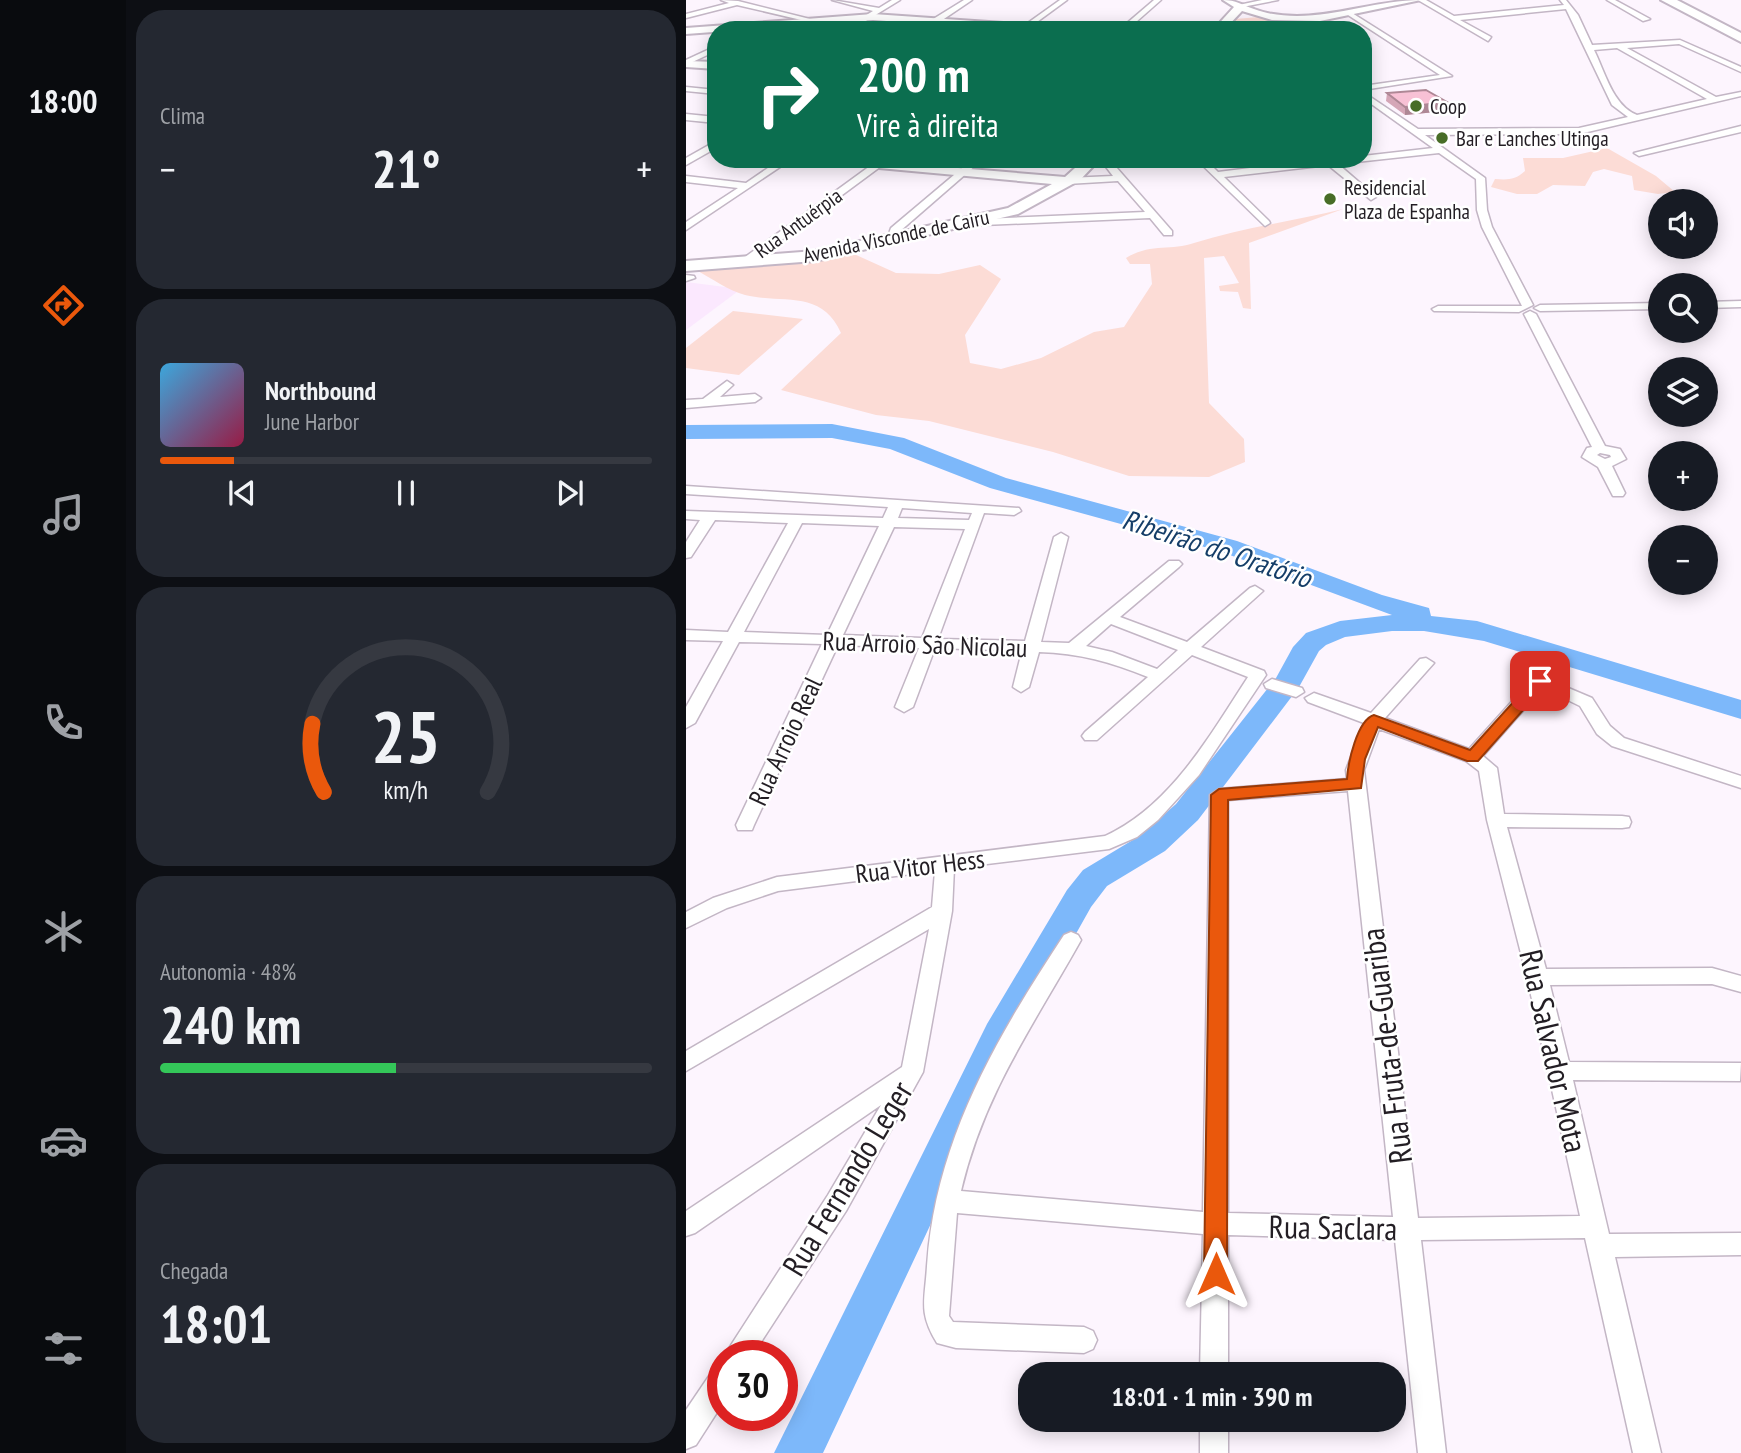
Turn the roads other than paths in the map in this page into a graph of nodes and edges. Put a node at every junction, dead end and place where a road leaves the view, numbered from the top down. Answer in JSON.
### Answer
{"nodes":[{"id":1,"x":724,"y":0,"type":"edge"},
{"id":2,"x":752,"y":0,"type":"edge"},
{"id":3,"x":835,"y":0,"type":"edge"},
{"id":4,"x":897,"y":0,"type":"edge"},
{"id":5,"x":969,"y":0,"type":"edge"},
{"id":6,"x":1064,"y":0,"type":"edge"},
{"id":7,"x":1158,"y":0,"type":"edge"},
{"id":8,"x":1275,"y":0,"type":"edge"},
{"id":9,"x":1423,"y":0,"type":"edge"},
{"id":10,"x":1610,"y":0,"type":"edge"},
{"id":11,"x":1667,"y":0,"type":"edge"},
{"id":12,"x":1566,"y":3,"type":"edge"},
{"id":13,"x":737,"y":4,"type":"junction"},
{"id":14,"x":1235,"y":5,"type":"edge"},
{"id":15,"x":879,"y":10,"type":"junction"},
{"id":16,"x":1350,"y":14,"type":"junction"},
{"id":17,"x":686,"y":16,"type":"edge"},
{"id":18,"x":1260,"y":16,"type":"junction"},
{"id":19,"x":1230,"y":18,"type":"junction"},
{"id":20,"x":1454,"y":18,"type":"junction"},
{"id":21,"x":1646,"y":19,"type":"dead end"},
{"id":22,"x":844,"y":20,"type":"joint"},
{"id":23,"x":861,"y":20,"type":"junction"},
{"id":24,"x":814,"y":21,"type":"joint"},
{"id":25,"x":877,"y":21,"type":"edge"},
{"id":26,"x":945,"y":21,"type":"edge"},
{"id":27,"x":1034,"y":21,"type":"edge"},
{"id":28,"x":1133,"y":21,"type":"edge"},
{"id":29,"x":1227,"y":21,"type":"edge"},
{"id":30,"x":1298,"y":21,"type":"junction"},
{"id":31,"x":1361,"y":21,"type":"edge"},
{"id":32,"x":1372,"y":28,"type":"edge"},
{"id":33,"x":707,"y":30,"type":"edge"},
{"id":34,"x":686,"y":31,"type":"edge"},
{"id":35,"x":1741,"y":38,"type":"edge"},
{"id":36,"x":1488,"y":39,"type":"dead end"},
{"id":37,"x":1618,"y":46,"type":"junction"},
{"id":38,"x":1588,"y":48,"type":"junction"},
{"id":39,"x":707,"y":53,"type":"edge"},
{"id":40,"x":686,"y":64,"type":"edge"},
{"id":41,"x":707,"y":65,"type":"edge"},
{"id":42,"x":1741,"y":70,"type":"edge"},
{"id":43,"x":1372,"y":87,"type":"edge"},
{"id":44,"x":686,"y":89,"type":"edge"},
{"id":45,"x":707,"y":91,"type":"edge"},
{"id":46,"x":1741,"y":94,"type":"edge"},
{"id":47,"x":1372,"y":100,"type":"edge"},
{"id":48,"x":1715,"y":100,"type":"junction"},
{"id":49,"x":686,"y":117,"type":"edge"},
{"id":50,"x":1637,"y":118,"type":"junction"},
{"id":51,"x":707,"y":119,"type":"edge"},
{"id":52,"x":1741,"y":129,"type":"edge"},
{"id":53,"x":1416,"y":132,"type":"junction"},
{"id":54,"x":686,"y":146,"type":"edge"},
{"id":55,"x":707,"y":147,"type":"edge"},
{"id":56,"x":707,"y":150,"type":"edge"},
{"id":57,"x":1443,"y":150,"type":"junction"},
{"id":58,"x":1639,"y":153,"type":"dead end"},
{"id":59,"x":1372,"y":158,"type":"edge"},
{"id":60,"x":686,"y":162,"type":"edge"},
{"id":61,"x":775,"y":168,"type":"edge"},
{"id":62,"x":874,"y":168,"type":"edge"},
{"id":63,"x":931,"y":168,"type":"edge"},
{"id":64,"x":969,"y":168,"type":"edge"},
{"id":65,"x":1082,"y":168,"type":"edge"},
{"id":66,"x":1112,"y":168,"type":"edge"},
{"id":67,"x":1209,"y":168,"type":"edge"},
{"id":68,"x":1272,"y":168,"type":"edge"},
{"id":69,"x":1336,"y":168,"type":"edge"},
{"id":70,"x":964,"y":172,"type":"junction"},
{"id":71,"x":1216,"y":175,"type":"junction"},
{"id":72,"x":1120,"y":178,"type":"junction"},
{"id":73,"x":686,"y":179,"type":"edge"},
{"id":74,"x":1067,"y":181,"type":"junction"},
{"id":75,"x":748,"y":186,"type":"junction"},
{"id":76,"x":1371,"y":197,"type":"dead end"},
{"id":77,"x":1152,"y":215,"type":"junction"},
{"id":78,"x":1265,"y":223,"type":"dead end"},
{"id":79,"x":951,"y":224,"type":"junction"},
{"id":80,"x":686,"y":227,"type":"edge"},
{"id":81,"x":1168,"y":233,"type":"dead end"},
{"id":82,"x":891,"y":237,"type":"junction"},
{"id":83,"x":745,"y":262,"type":"junction"},
{"id":84,"x":687,"y":274,"type":"edge"},
{"id":85,"x":1741,"y":304,"type":"edge"},
{"id":86,"x":1718,"y":305,"type":"edge"},
{"id":87,"x":1648,"y":306,"type":"edge"},
{"id":88,"x":1438,"y":309,"type":"dead end"},
{"id":89,"x":1529,"y":309,"type":"junction"},
{"id":90,"x":727,"y":385,"type":"dead end"},
{"id":91,"x":755,"y":398,"type":"dead end"},
{"id":92,"x":706,"y":403,"type":"junction"},
{"id":93,"x":686,"y":404,"type":"edge"},
{"id":94,"x":686,"y":490,"type":"edge"},
{"id":95,"x":1618,"y":493,"type":"dead end"},
{"id":96,"x":897,"y":504,"type":"junction"},
{"id":97,"x":980,"y":509,"type":"junction"},
{"id":98,"x":1014,"y":511,"type":"dead end"},
{"id":99,"x":686,"y":515,"type":"edge"},
{"id":100,"x":710,"y":516,"type":"junction"},
{"id":101,"x":797,"y":520,"type":"junction"},
{"id":102,"x":887,"y":524,"type":"junction"},
{"id":103,"x":973,"y":528,"type":"junction"},
{"id":104,"x":1061,"y":537,"type":"dead end"},
{"id":105,"x":686,"y":554,"type":"edge"},
{"id":106,"x":1174,"y":564,"type":"dead end"},
{"id":107,"x":1255,"y":591,"type":"dead end"},
{"id":108,"x":1109,"y":618,"type":"junction"},
{"id":109,"x":686,"y":635,"type":"edge"},
{"id":110,"x":733,"y":637,"type":"junction"},
{"id":111,"x":832,"y":642,"type":"junction"},
{"id":112,"x":930,"y":645,"type":"junction"},
{"id":113,"x":1029,"y":648,"type":"junction"},
{"id":114,"x":1073,"y":648,"type":"junction"},
{"id":115,"x":1189,"y":649,"type":"junction"},
{"id":116,"x":1426,"y":663,"type":"dead end"},
{"id":117,"x":1159,"y":675,"type":"junction"},
{"id":118,"x":1265,"y":680,"type":"junction"},
{"id":119,"x":1021,"y":687,"type":"dead end"},
{"id":120,"x":1296,"y":692,"type":"dead end"},
{"id":121,"x":1314,"y":698,"type":"dead end"},
{"id":122,"x":904,"y":708,"type":"dead end"},
{"id":123,"x":1374,"y":720,"type":"junction"},
{"id":124,"x":686,"y":723,"type":"edge"},
{"id":125,"x":1091,"y":736,"type":"dead end"},
{"id":126,"x":1472,"y":757,"type":"junction"},
{"id":127,"x":1741,"y":782,"type":"edge"},
{"id":128,"x":1356,"y":784,"type":"junction"},
{"id":129,"x":1496,"y":820,"type":"junction"},
{"id":130,"x":1622,"y":822,"type":"dead end"},
{"id":131,"x":745,"y":825,"type":"dead end"},
{"id":132,"x":945,"y":863,"type":"junction"},
{"id":133,"x":942,"y":911,"type":"junction"},
{"id":134,"x":686,"y":921,"type":"edge"},
{"id":135,"x":1071,"y":940,"type":"dead end"},
{"id":136,"x":1538,"y":977,"type":"junction"},
{"id":137,"x":1741,"y":984,"type":"edge"},
{"id":138,"x":686,"y":1062,"type":"edge"},
{"id":139,"x":1559,"y":1071,"type":"junction"},
{"id":140,"x":912,"y":1072,"type":"junction"},
{"id":141,"x":1740,"y":1072,"type":"edge"},
{"id":142,"x":947,"y":1201,"type":"junction"},
{"id":143,"x":1216,"y":1224,"type":"junction"},
{"id":144,"x":686,"y":1225,"type":"edge"},
{"id":145,"x":1407,"y":1229,"type":"junction"},
{"id":146,"x":1597,"y":1236,"type":"junction"},
{"id":147,"x":1741,"y":1244,"type":"edge"},
{"id":148,"x":747,"y":1340,"type":"edge"},
{"id":149,"x":1084,"y":1340,"type":"dead end"},
{"id":150,"x":1214,"y":1362,"type":"edge"},
{"id":151,"x":707,"y":1403,"type":"edge"},
{"id":152,"x":1214,"y":1432,"type":"edge"},
{"id":153,"x":686,"y":1435,"type":"edge"},
{"id":154,"x":1214,"y":1453,"type":"edge"},
{"id":155,"x":1432,"y":1453,"type":"edge"},
{"id":156,"x":1647,"y":1453,"type":"edge"}],
"edges":[{"from":1,"to":13,"type":"street"},
{"from":2,"to":13,"type":"street"},
{"from":3,"to":15,"type":"street"},
{"from":4,"to":15,"type":"street"},
{"from":5,"to":26,"type":"street"},
{"from":6,"to":27,"type":"street"},
{"from":7,"to":28,"type":"street"},
{"from":8,"to":14,"type":"street"},
{"from":9,"to":16,"type":"main road"},
{"from":9,"to":20,"type":"street"},
{"from":9,"to":30,"type":"main road"},
{"from":10,"to":21,"type":"street"},
{"from":11,"to":35,"type":"highway"},
{"from":12,"to":20,"type":"street"},
{"from":12,"to":38,"type":"street"},
{"from":13,"to":17,"type":"street"},
{"from":13,"to":24,"type":"street"},
{"from":14,"to":18,"type":"main road"},
{"from":14,"to":19,"type":"main road"},
{"from":15,"to":23,"type":"street"},
{"from":16,"to":30,"type":"main road"},
{"from":16,"to":31,"type":"street"},
{"from":18,"to":19,"type":"main road"},
{"from":18,"to":30,"type":"main road"},
{"from":19,"to":29,"type":"main road"},
{"from":20,"to":36,"type":"street"},
{"from":22,"to":23,"type":"main road"},
{"from":22,"to":24,"type":"main road"},
{"from":23,"to":25,"type":"main road"},
{"from":32,"to":43,"type":"street"},
{"from":33,"to":34,"type":"main road"},
{"from":37,"to":38,"type":"street"},
{"from":37,"to":42,"type":"street"},
{"from":37,"to":48,"type":"street"},
{"from":38,"to":50,"type":"street"},
{"from":39,"to":40,"type":"street"},
{"from":40,"to":41,"type":"main road"},
{"from":44,"to":45,"type":"street"},
{"from":46,"to":48,"type":"street"},
{"from":47,"to":53,"type":"street"},
{"from":48,"to":50,"type":"street"},
{"from":49,"to":51,"type":"street"},
{"from":50,"to":53,"type":"street"},
{"from":52,"to":58,"type":"street"},
{"from":53,"to":57,"type":"street"},
{"from":54,"to":55,"type":"street"},
{"from":56,"to":60,"type":"street"},
{"from":57,"to":59,"type":"street"},
{"from":57,"to":89,"type":"street"},
{"from":61,"to":75,"type":"street"},
{"from":62,"to":83,"type":"street","name":"Rua Antuérpia"},
{"from":63,"to":70,"type":"main road"},
{"from":64,"to":70,"type":"street"},
{"from":65,"to":74,"type":"main road","name":"Avenida Visconde de Cairu"},
{"from":66,"to":72,"type":"street"},
{"from":67,"to":71,"type":"street"},
{"from":68,"to":71,"type":"street"},
{"from":69,"to":76,"type":"street"},
{"from":70,"to":74,"type":"main road"},
{"from":70,"to":82,"type":"street"},
{"from":71,"to":78,"type":"street"},
{"from":72,"to":74,"type":"street"},
{"from":72,"to":77,"type":"street"},
{"from":73,"to":75,"type":"street"},
{"from":74,"to":79,"type":"main road","name":"Avenida Visconde de Cairu"},
{"from":75,"to":80,"type":"street"},
{"from":77,"to":79,"type":"street"},
{"from":77,"to":81,"type":"street"},
{"from":79,"to":82,"type":"main road","name":"Avenida Visconde de Cairu"},
{"from":82,"to":83,"type":"main road","name":"Avenida Visconde de Cairu"},
{"from":83,"to":84,"type":"main road","name":"Avenida Visconde de Cairu"},
{"from":85,"to":86,"type":"street"},
{"from":87,"to":89,"type":"street"},
{"from":88,"to":89,"type":"street"},
{"from":89,"to":95,"type":"street"},
{"from":90,"to":92,"type":"street"},
{"from":91,"to":92,"type":"street"},
{"from":92,"to":93,"type":"street"},
{"from":94,"to":96,"type":"street"},
{"from":96,"to":97,"type":"street"},
{"from":96,"to":102,"type":"street","name":"Rua Arroio Real"},
{"from":97,"to":98,"type":"street"},
{"from":97,"to":103,"type":"street"},
{"from":99,"to":100,"type":"street"},
{"from":100,"to":101,"type":"street"},
{"from":100,"to":105,"type":"street"},
{"from":101,"to":102,"type":"street"},
{"from":101,"to":110,"type":"street"},
{"from":102,"to":103,"type":"street"},
{"from":102,"to":111,"type":"street","name":"Rua Arroio Real"},
{"from":103,"to":112,"type":"street"},
{"from":104,"to":113,"type":"street"},
{"from":106,"to":108,"type":"street"},
{"from":107,"to":115,"type":"street"},
{"from":108,"to":114,"type":"street"},
{"from":108,"to":115,"type":"street"},
{"from":109,"to":110,"type":"street","name":"Rua Arroio São Nicolau"},
{"from":110,"to":111,"type":"street","name":"Rua Arroio São Nicolau"},
{"from":110,"to":124,"type":"street"},
{"from":111,"to":112,"type":"street","name":"Rua Arroio São Nicolau"},
{"from":111,"to":131,"type":"street","name":"Rua Arroio Real"},
{"from":112,"to":113,"type":"street","name":"Rua Arroio São Nicolau"},
{"from":112,"to":122,"type":"street"},
{"from":113,"to":114,"type":"street","name":"Rua Arroio São Nicolau"},
{"from":113,"to":119,"type":"street"},
{"from":114,"to":117,"type":"street","name":"Rua Arroio São Nicolau"},
{"from":115,"to":117,"type":"street"},
{"from":115,"to":118,"type":"street"},
{"from":116,"to":123,"type":"street","name":"Rua Fruta-de-Guariba"},
{"from":117,"to":125,"type":"street"},
{"from":118,"to":120,"type":"street"},
{"from":118,"to":132,"type":"street","name":"Rua Vitor Hess"},
{"from":121,"to":123,"type":"street"},
{"from":123,"to":126,"type":"street"},
{"from":123,"to":128,"type":"street","name":"Rua Fruta-de-Guariba"},
{"from":126,"to":127,"type":"street"},
{"from":126,"to":129,"type":"street","name":"Rua Salvador Mota"},
{"from":128,"to":143,"type":"street"},
{"from":128,"to":145,"type":"street","name":"Rua Fruta-de-Guariba"},
{"from":129,"to":130,"type":"street"},
{"from":129,"to":136,"type":"street","name":"Rua Salvador Mota"},
{"from":132,"to":133,"type":"street","name":"Rua Fernando Leger"},
{"from":132,"to":134,"type":"street","name":"Rua Vitor Hess"},
{"from":133,"to":138,"type":"street"},
{"from":133,"to":140,"type":"street","name":"Rua Fernando Leger"},
{"from":135,"to":142,"type":"street"},
{"from":136,"to":137,"type":"street"},
{"from":136,"to":139,"type":"street","name":"Rua Salvador Mota"},
{"from":139,"to":141,"type":"street"},
{"from":139,"to":146,"type":"street","name":"Rua Salvador Mota"},
{"from":140,"to":144,"type":"street"},
{"from":140,"to":148,"type":"street","name":"Rua Fernando Leger"},
{"from":142,"to":143,"type":"street","name":"Rua Saclara"},
{"from":142,"to":149,"type":"street"},
{"from":143,"to":145,"type":"street","name":"Rua Saclara"},
{"from":143,"to":150,"type":"street"},
{"from":145,"to":146,"type":"street","name":"Rua Saclara"},
{"from":145,"to":155,"type":"street","name":"Rua Fruta-de-Guariba"},
{"from":146,"to":147,"type":"street","name":"Rua Saclara"},
{"from":146,"to":156,"type":"street","name":"Rua Salvador Mota"},
{"from":151,"to":153,"type":"street"},
{"from":152,"to":154,"type":"street"}]}
